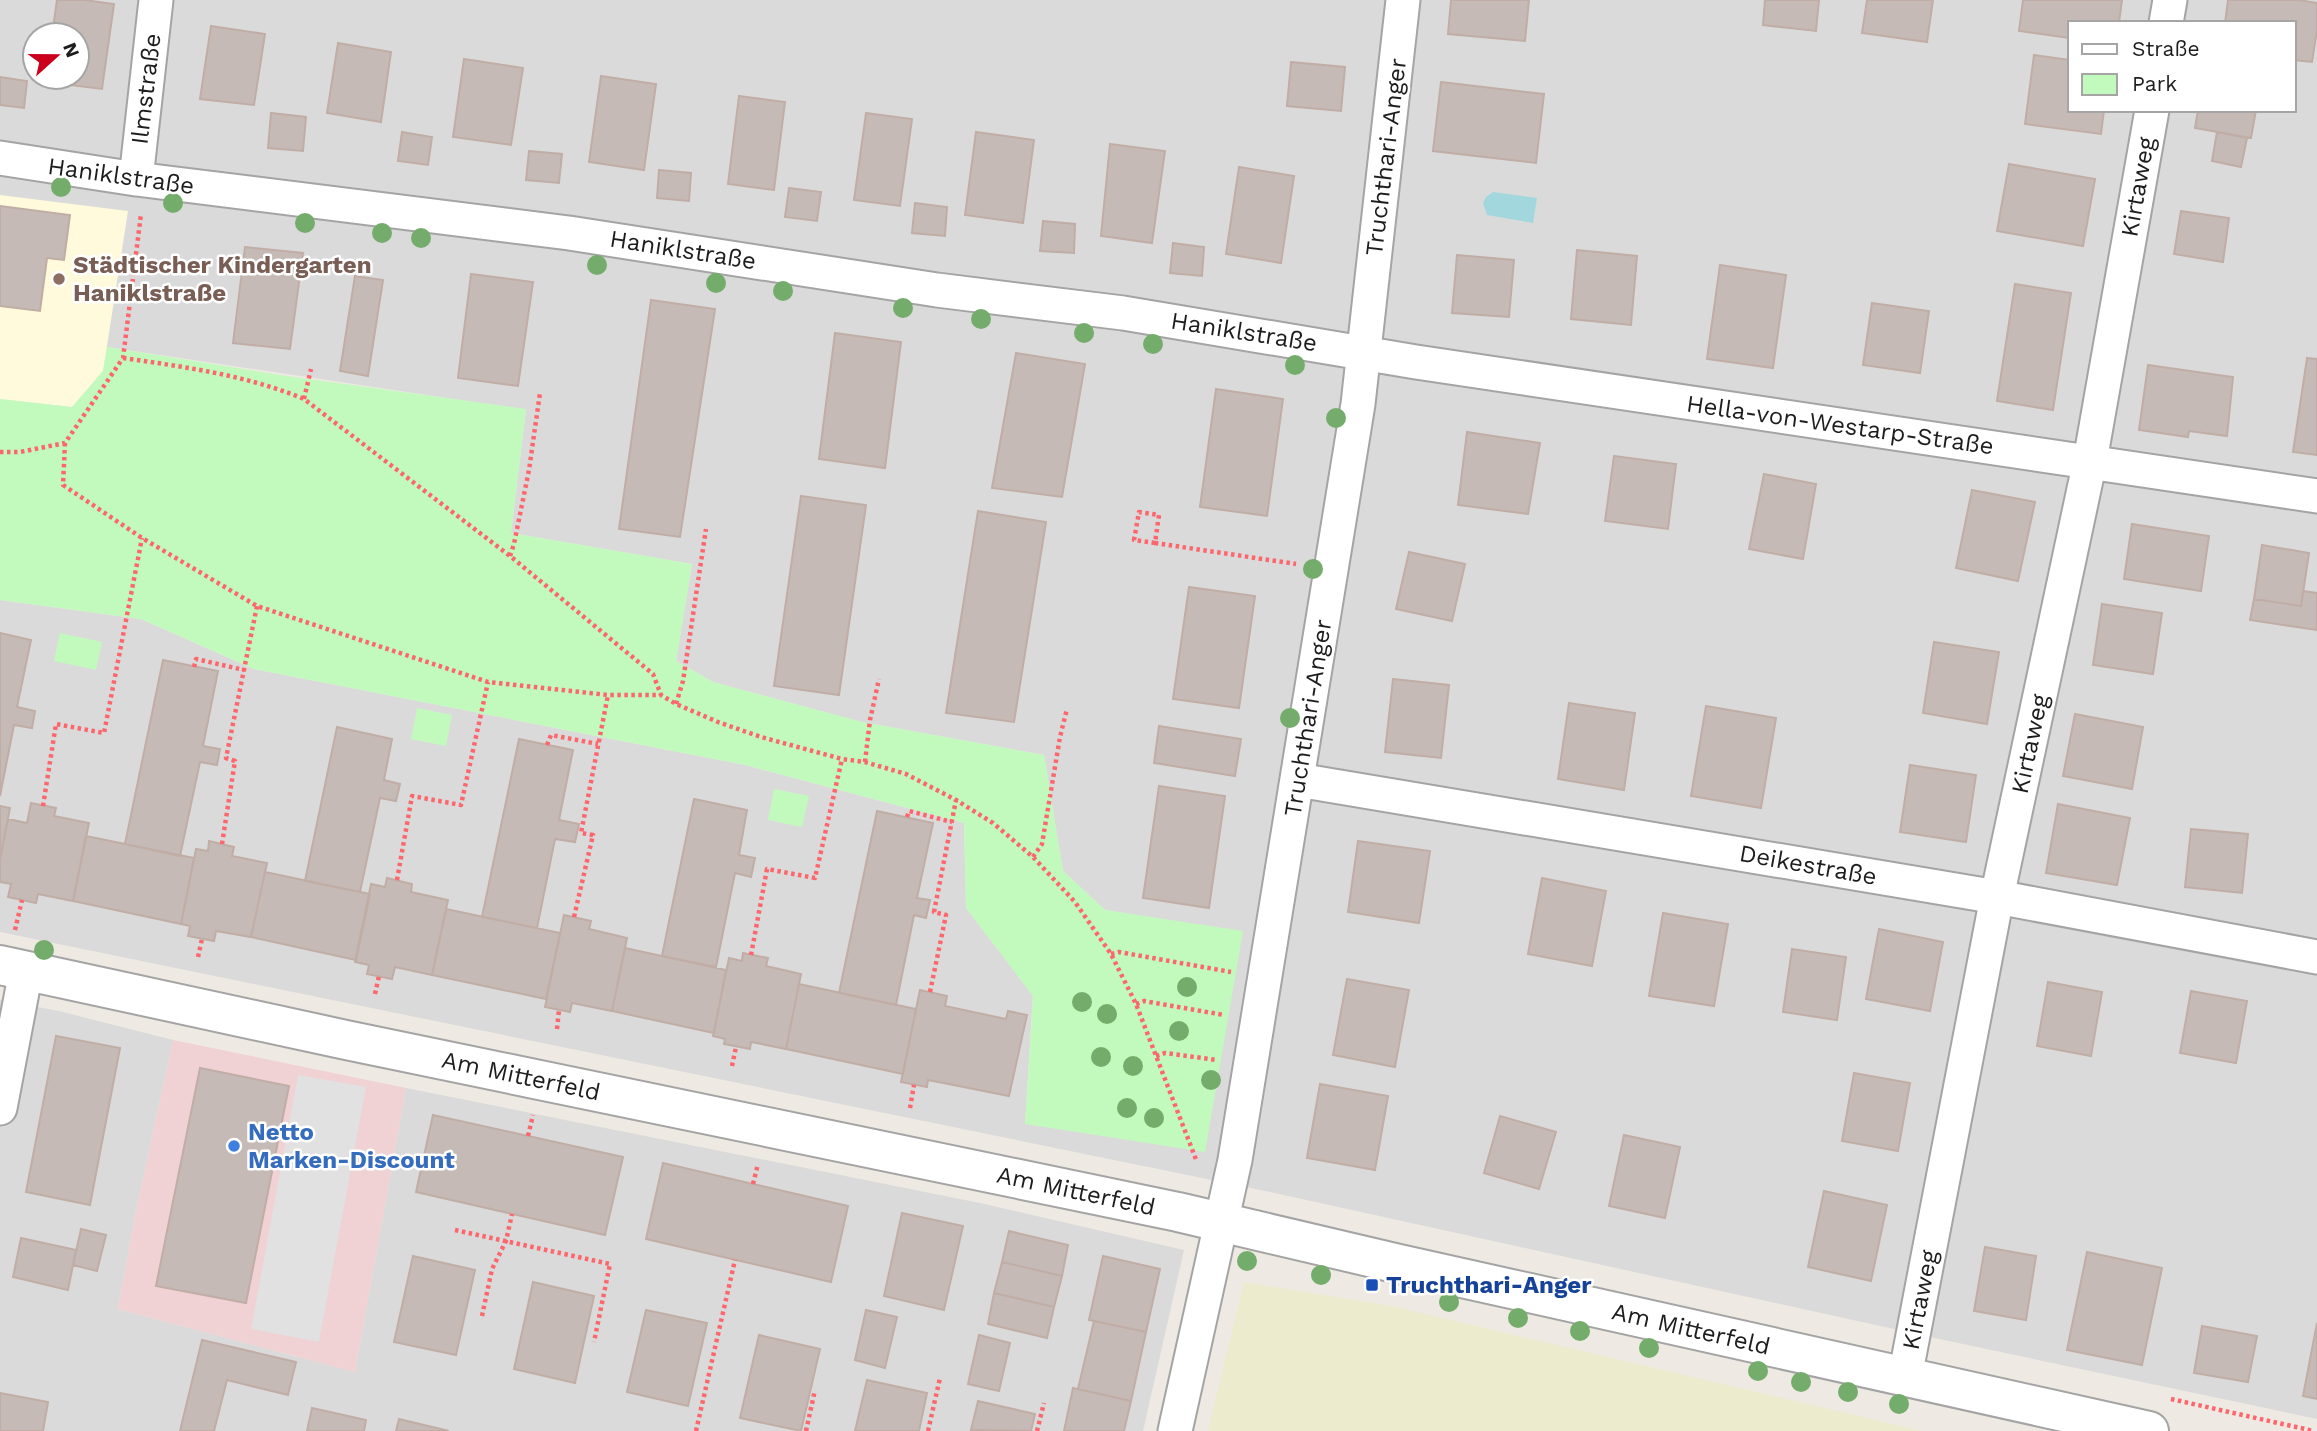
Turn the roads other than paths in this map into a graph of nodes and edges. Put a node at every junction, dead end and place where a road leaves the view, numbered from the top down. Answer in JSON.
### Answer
{"nodes":[{"id":1,"x":156,"y":0,"type":"edge"},
{"id":2,"x":1403,"y":0,"type":"edge"},
{"id":3,"x":2170,"y":0,"type":"edge"},
{"id":4,"x":2166,"y":21,"type":"edge"},
{"id":5,"x":2152,"y":112,"type":"edge"},
{"id":6,"x":0,"y":158,"type":"edge"},
{"id":7,"x":136,"y":179,"type":"junction"},
{"id":8,"x":1364,"y":352,"type":"junction"},
{"id":9,"x":2090,"y":461,"type":"junction"},
{"id":10,"x":2317,"y":496,"type":"edge"},
{"id":11,"x":1298,"y":780,"type":"junction"},
{"id":12,"x":1997,"y":897,"type":"junction"},
{"id":13,"x":2317,"y":957,"type":"edge"},
{"id":14,"x":13,"y":968,"type":"edge"},
{"id":15,"x":0,"y":1108,"type":"edge"},
{"id":16,"x":1220,"y":1222,"type":"junction"},
{"id":17,"x":1905,"y":1377,"type":"junction"},
{"id":18,"x":1175,"y":1431,"type":"edge"},
{"id":19,"x":2149,"y":1431,"type":"edge"}],
"edges":[{"from":1,"to":7,"type":"street","name":"Ilmstraße"},
{"from":2,"to":8,"type":"street","name":"Truchthari-Anger"},
{"from":3,"to":4,"type":"street"},
{"from":5,"to":9,"type":"street","name":"Kirtaweg"},
{"from":6,"to":7,"type":"street","name":"Haniklstraße"},
{"from":7,"to":8,"type":"street","name":"Haniklstraße"},
{"from":8,"to":9,"type":"street","name":"Hella-von-Westarp-Straße"},
{"from":8,"to":11,"type":"street","name":"Truchthari-Anger"},
{"from":9,"to":10,"type":"street","name":"Hella-von-Westarp-Straße"},
{"from":9,"to":12,"type":"street","name":"Kirtaweg"},
{"from":11,"to":12,"type":"street","name":"Deikestraße"},
{"from":11,"to":16,"type":"street","name":"Truchthari-Anger"},
{"from":12,"to":13,"type":"street","name":"Deikestraße"},
{"from":12,"to":17,"type":"street","name":"Kirtaweg"},
{"from":14,"to":15,"type":"street"},
{"from":14,"to":16,"type":"street","name":"Am Mitterfeld"},
{"from":16,"to":17,"type":"street","name":"Am Mitterfeld"},
{"from":16,"to":18,"type":"street","name":"Truchthari-Anger"},
{"from":17,"to":19,"type":"street","name":"Am Mitterfeld"}]}
